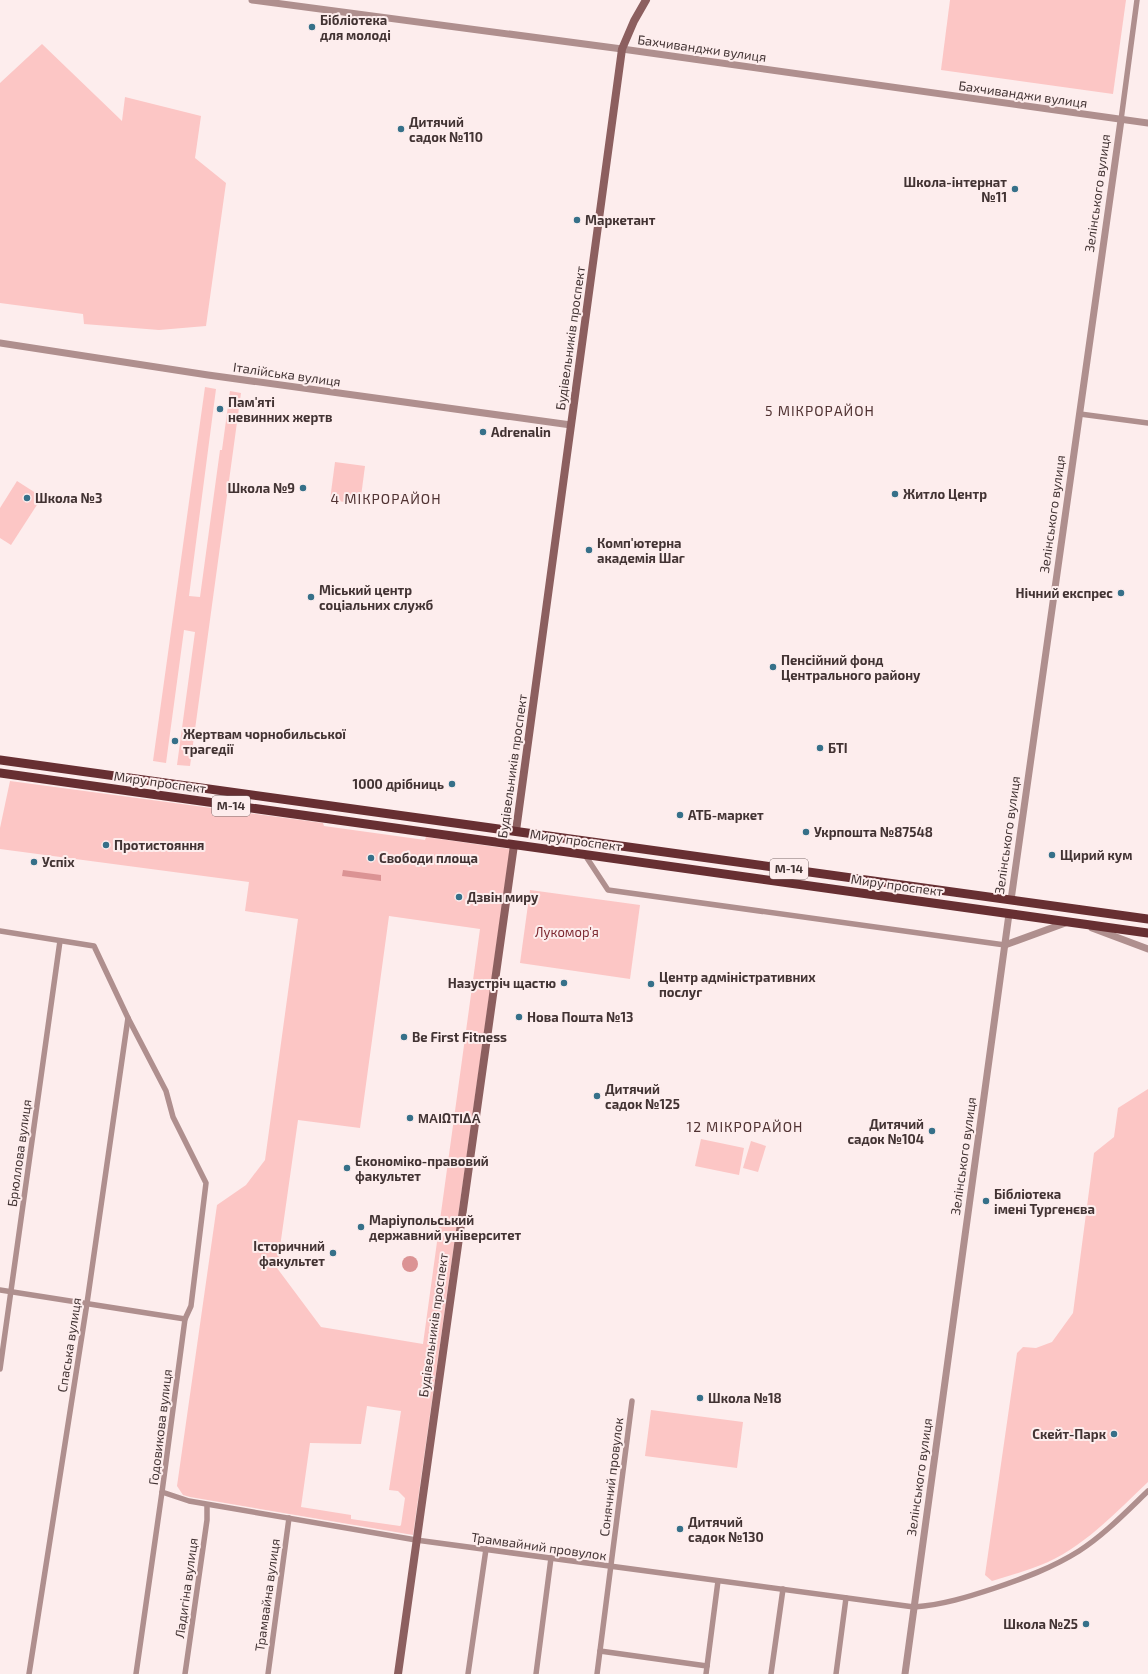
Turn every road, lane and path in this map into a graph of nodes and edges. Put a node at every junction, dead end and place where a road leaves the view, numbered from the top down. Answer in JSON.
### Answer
{"nodes":[{"id":1,"x":252,"y":0,"type":"edge"},
{"id":2,"x":646,"y":0,"type":"edge"},
{"id":3,"x":1137,"y":0,"type":"edge"},
{"id":4,"x":622,"y":49,"type":"junction"},
{"id":5,"x":1121,"y":120,"type":"junction"},
{"id":6,"x":1148,"y":124,"type":"edge"},
{"id":7,"x":0,"y":343,"type":"edge"},
{"id":8,"x":1080,"y":414,"type":"junction"},
{"id":9,"x":1148,"y":424,"type":"edge"},
{"id":10,"x":571,"y":425,"type":"junction"},
{"id":11,"x":1,"y":760,"type":"edge"},
{"id":12,"x":0,"y":773,"type":"edge"},
{"id":13,"x":516,"y":831,"type":"junction"},
{"id":14,"x":514,"y":845,"type":"junction"},
{"id":15,"x":585,"y":855,"type":"junction"},
{"id":16,"x":1011,"y":900,"type":"junction"},
{"id":17,"x":1009,"y":914,"type":"junction"},
{"id":18,"x":1148,"y":919,"type":"edge"},
{"id":19,"x":1068,"y":922,"type":"junction"},
{"id":20,"x":1082,"y":924,"type":"junction"},
{"id":21,"x":0,"y":931,"type":"edge"},
{"id":22,"x":1148,"y":933,"type":"edge"},
{"id":23,"x":60,"y":941,"type":"junction"},
{"id":24,"x":1005,"y":945,"type":"junction"},
{"id":25,"x":1148,"y":949,"type":"edge"},
{"id":26,"x":128,"y":1018,"type":"junction"},
{"id":27,"x":0,"y":1290,"type":"edge"},
{"id":28,"x":11,"y":1292,"type":"junction"},
{"id":29,"x":87,"y":1303,"type":"junction"},
{"id":30,"x":185,"y":1319,"type":"junction"},
{"id":31,"x":0,"y":1369,"type":"edge"},
{"id":32,"x":632,"y":1401,"type":"dead end"},
{"id":33,"x":1148,"y":1491,"type":"edge"},
{"id":34,"x":162,"y":1492,"type":"junction"},
{"id":35,"x":207,"y":1504,"type":"junction"},
{"id":36,"x":289,"y":1518,"type":"junction"},
{"id":37,"x":416,"y":1540,"type":"junction"},
{"id":38,"x":486,"y":1549,"type":"junction"},
{"id":39,"x":551,"y":1558,"type":"junction"},
{"id":40,"x":611,"y":1566,"type":"junction"},
{"id":41,"x":718,"y":1581,"type":"junction"},
{"id":42,"x":783,"y":1590,"type":"junction"},
{"id":43,"x":846,"y":1598,"type":"junction"},
{"id":44,"x":914,"y":1607,"type":"junction"},
{"id":45,"x":600,"y":1651,"type":"junction"},
{"id":46,"x":707,"y":1666,"type":"junction"},
{"id":47,"x":29,"y":1674,"type":"edge"},
{"id":48,"x":136,"y":1674,"type":"edge"},
{"id":49,"x":185,"y":1674,"type":"edge"},
{"id":50,"x":268,"y":1674,"type":"edge"},
{"id":51,"x":398,"y":1674,"type":"edge"},
{"id":52,"x":468,"y":1674,"type":"edge"},
{"id":53,"x":536,"y":1674,"type":"edge"},
{"id":54,"x":597,"y":1674,"type":"edge"},
{"id":55,"x":706,"y":1674,"type":"edge"},
{"id":56,"x":771,"y":1674,"type":"edge"},
{"id":57,"x":836,"y":1674,"type":"edge"},
{"id":58,"x":905,"y":1674,"type":"edge"}],
"edges":[{"from":1,"to":4,"type":"street","name":"Бахчиванджи вулиця"},
{"from":2,"to":4,"type":"main road","name":"Будівельників проспект"},
{"from":3,"to":5,"type":"street","name":"Зелінського вулиця"},
{"from":4,"to":5,"type":"street","name":"Бахчиванджи вулиця"},
{"from":4,"to":10,"type":"main road","name":"Будівельників проспект"},
{"from":5,"to":6,"type":"street","name":"Бахчиванджи вулиця"},
{"from":5,"to":8,"type":"street","name":"Зелінського вулиця"},
{"from":7,"to":10,"type":"street","name":"Італійська вулиця"},
{"from":8,"to":9,"type":"street"},
{"from":8,"to":16,"type":"street","name":"Зелінського вулиця"},
{"from":10,"to":13,"type":"main road","name":"Будівельників проспект"},
{"from":11,"to":12,"type":"street"},
{"from":11,"to":13,"type":"highway","name":"Миру проспект","number":"М-14"},
{"from":12,"to":14,"type":"highway","name":"Миру проспект","number":"М-14"},
{"from":13,"to":14,"type":"highway","name":"Будівельників проспект"},
{"from":13,"to":16,"type":"highway","name":"Миру проспект","number":"М-14"},
{"from":14,"to":15,"type":"highway","name":"Миру проспект","number":"М-14"},
{"from":14,"to":37,"type":"main road","name":"Будівельників проспект"},
{"from":15,"to":17,"type":"highway","name":"Миру проспект","number":"М-14"},
{"from":15,"to":24,"type":"street"},
{"from":16,"to":17,"type":"highway","name":"Зелінського вулиця"},
{"from":16,"to":18,"type":"highway","name":"Миру проспект","number":"М-14"},
{"from":17,"to":19,"type":"highway","name":"Миру проспект","number":"М-14"},
{"from":17,"to":24,"type":"street","name":"Зелінського вулиця"},
{"from":19,"to":20,"type":"highway","name":"Миру проспект","number":"М-14"},
{"from":19,"to":24,"type":"street"},
{"from":20,"to":22,"type":"highway","name":"Миру проспект","number":"М-14"},
{"from":20,"to":25,"type":"street"},
{"from":21,"to":23,"type":"street"},
{"from":23,"to":26,"type":"street"},
{"from":23,"to":28,"type":"street","name":"Брюллова вулиця"},
{"from":24,"to":44,"type":"street","name":"Зелінського вулиця"},
{"from":26,"to":29,"type":"street","name":"Спаська вулиця"},
{"from":26,"to":30,"type":"street","name":"Годовикова вулиця"},
{"from":27,"to":28,"type":"street"},
{"from":28,"to":29,"type":"street"},
{"from":28,"to":31,"type":"street","name":"Брюллова вулиця"},
{"from":29,"to":30,"type":"street"},
{"from":29,"to":47,"type":"street","name":"Спаська вулиця"},
{"from":30,"to":34,"type":"street","name":"Годовикова вулиця"},
{"from":32,"to":40,"type":"street","name":"Сонячний провулок"},
{"from":33,"to":44,"type":"street","name":"Трамвайний провулок"},
{"from":34,"to":35,"type":"street","name":"Трамвайний провулок"},
{"from":34,"to":48,"type":"street","name":"Годовикова вулиця"},
{"from":35,"to":36,"type":"street","name":"Трамвайний провулок"},
{"from":35,"to":49,"type":"street","name":"Ладигіна вулиця"},
{"from":36,"to":37,"type":"street","name":"Трамвайний провулок"},
{"from":36,"to":50,"type":"street","name":"Трамвайна вулиця"},
{"from":37,"to":38,"type":"street","name":"Трамвайний провулок"},
{"from":37,"to":51,"type":"main road","name":"Будівельників проспект"},
{"from":38,"to":39,"type":"street","name":"Трамвайний провулок"},
{"from":38,"to":52,"type":"street"},
{"from":39,"to":40,"type":"street","name":"Трамвайний провулок"},
{"from":39,"to":53,"type":"street"},
{"from":40,"to":41,"type":"street","name":"Трамвайний провулок"},
{"from":40,"to":45,"type":"street","name":"Сонячний провулок"},
{"from":41,"to":42,"type":"street","name":"Трамвайний провулок"},
{"from":41,"to":46,"type":"street"},
{"from":42,"to":43,"type":"street","name":"Трамвайний провулок"},
{"from":42,"to":56,"type":"street"},
{"from":43,"to":44,"type":"street","name":"Трамвайний провулок"},
{"from":43,"to":57,"type":"street"},
{"from":44,"to":58,"type":"street","name":"Зелінського вулиця"},
{"from":45,"to":46,"type":"street"},
{"from":45,"to":54,"type":"street","name":"Сонячний провулок"},
{"from":46,"to":55,"type":"street"}]}
